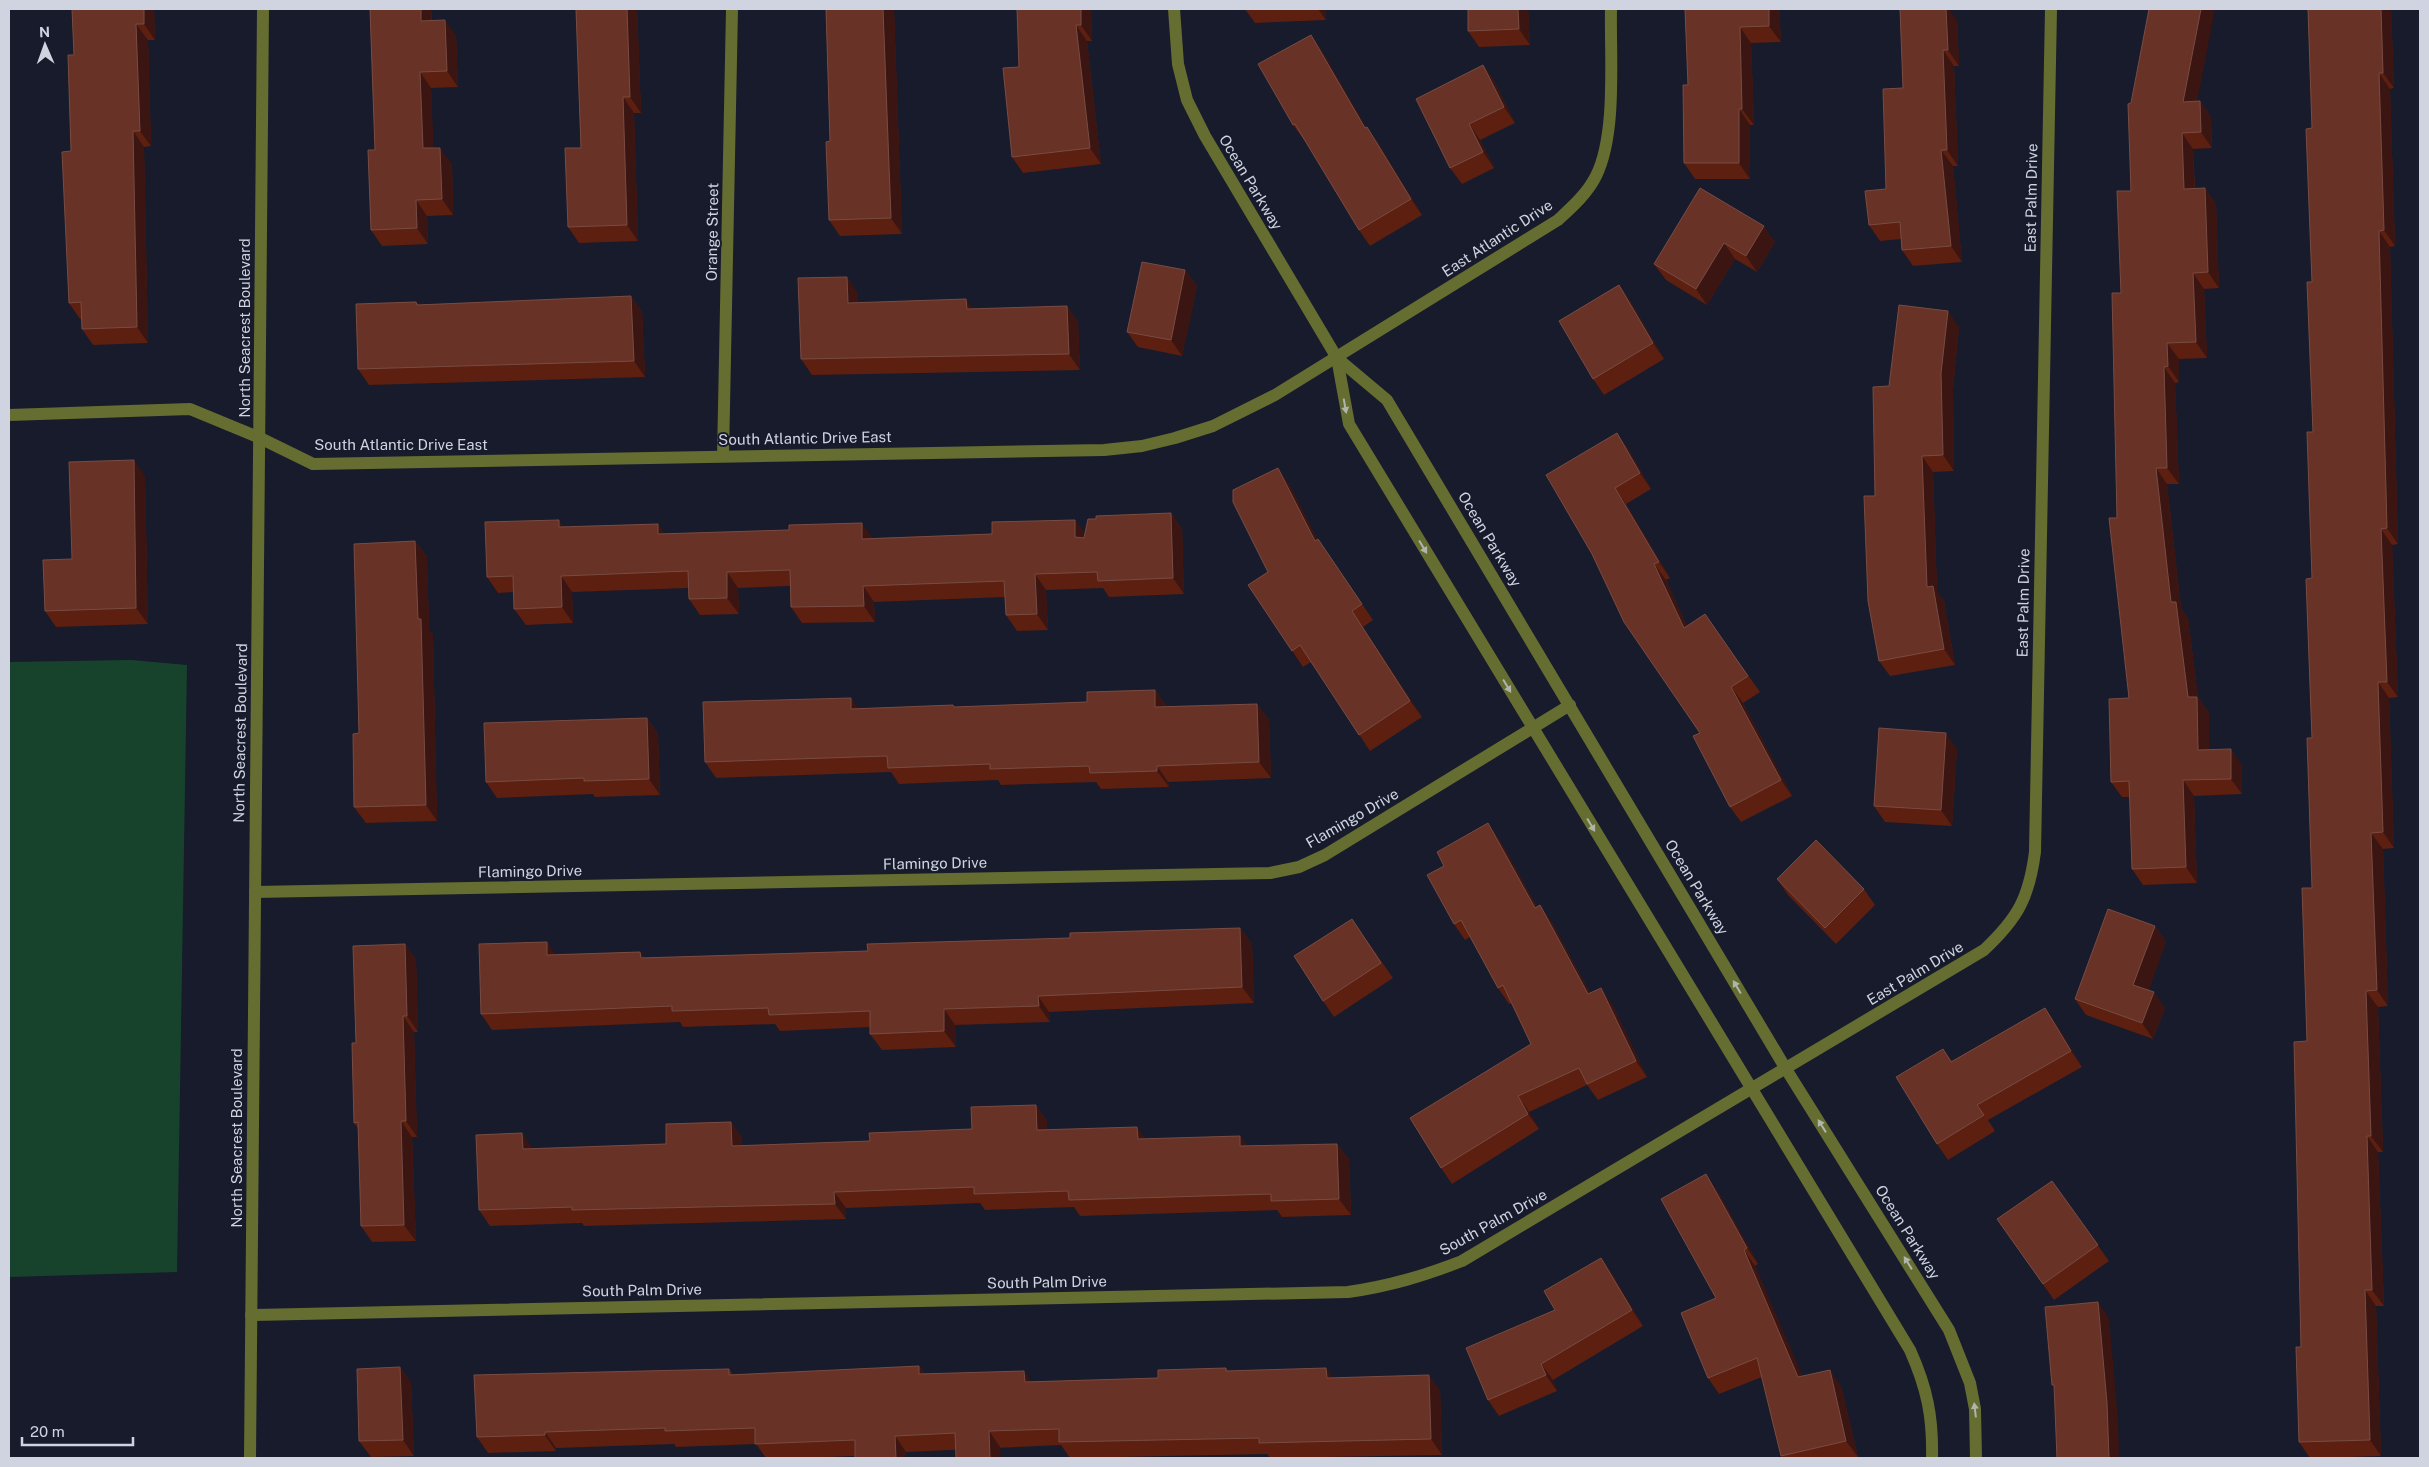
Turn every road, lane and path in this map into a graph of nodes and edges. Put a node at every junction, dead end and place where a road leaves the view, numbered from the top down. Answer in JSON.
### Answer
{"nodes":[{"id":1,"x":263,"y":9,"type":"edge"},
{"id":2,"x":732,"y":9,"type":"edge"},
{"id":3,"x":1174,"y":9,"type":"edge"},
{"id":4,"x":1611,"y":9,"type":"edge"},
{"id":5,"x":2051,"y":9,"type":"edge"},
{"id":6,"x":1337,"y":358,"type":"junction"},
{"id":7,"x":9,"y":415,"type":"edge"},
{"id":8,"x":260,"y":438,"type":"junction"},
{"id":9,"x":723,"y":456,"type":"junction"},
{"id":10,"x":1570,"y":705,"type":"junction"},
{"id":11,"x":1532,"y":728,"type":"junction"},
{"id":12,"x":255,"y":892,"type":"junction"},
{"id":13,"x":1786,"y":1069,"type":"junction"},
{"id":14,"x":1751,"y":1090,"type":"junction"},
{"id":15,"x":251,"y":1315,"type":"junction"},
{"id":16,"x":250,"y":1458,"type":"edge"},
{"id":17,"x":1932,"y":1458,"type":"edge"},
{"id":18,"x":1976,"y":1458,"type":"edge"}],
"edges":[{"from":1,"to":8,"type":"street","name":"North Seacrest Boulevard"},
{"from":2,"to":9,"type":"street","name":"Orange Street"},
{"from":3,"to":6,"type":"street","name":"Ocean Parkway"},
{"from":4,"to":6,"type":"street","name":"East Atlantic Drive"},
{"from":5,"to":13,"type":"street","name":"East Palm Drive"},
{"from":6,"to":9,"type":"street","name":"South Atlantic Drive East"},
{"from":6,"to":10,"type":"street","name":"Ocean Parkway"},
{"from":6,"to":11,"type":"street","name":"Ocean Parkway","one_way":true},
{"from":7,"to":8,"type":"street","name":"South Atlantic Drive East"},
{"from":8,"to":9,"type":"street","name":"South Atlantic Drive East"},
{"from":8,"to":12,"type":"street","name":"North Seacrest Boulevard"},
{"from":10,"to":11,"type":"street","name":"Flamingo Drive"},
{"from":13,"to":10,"type":"street","name":"Ocean Parkway","one_way":true},
{"from":11,"to":12,"type":"street","name":"Flamingo Drive"},
{"from":11,"to":14,"type":"street","name":"Ocean Parkway","one_way":true},
{"from":12,"to":15,"type":"street","name":"North Seacrest Boulevard"},
{"from":13,"to":14,"type":"street","name":"South Palm Drive"},
{"from":18,"to":13,"type":"street","name":"Ocean Parkway","one_way":true},
{"from":14,"to":15,"type":"street","name":"South Palm Drive"},
{"from":14,"to":17,"type":"street","name":"Ocean Parkway"},
{"from":15,"to":16,"type":"street","name":"North Seacrest Boulevard"}]}
